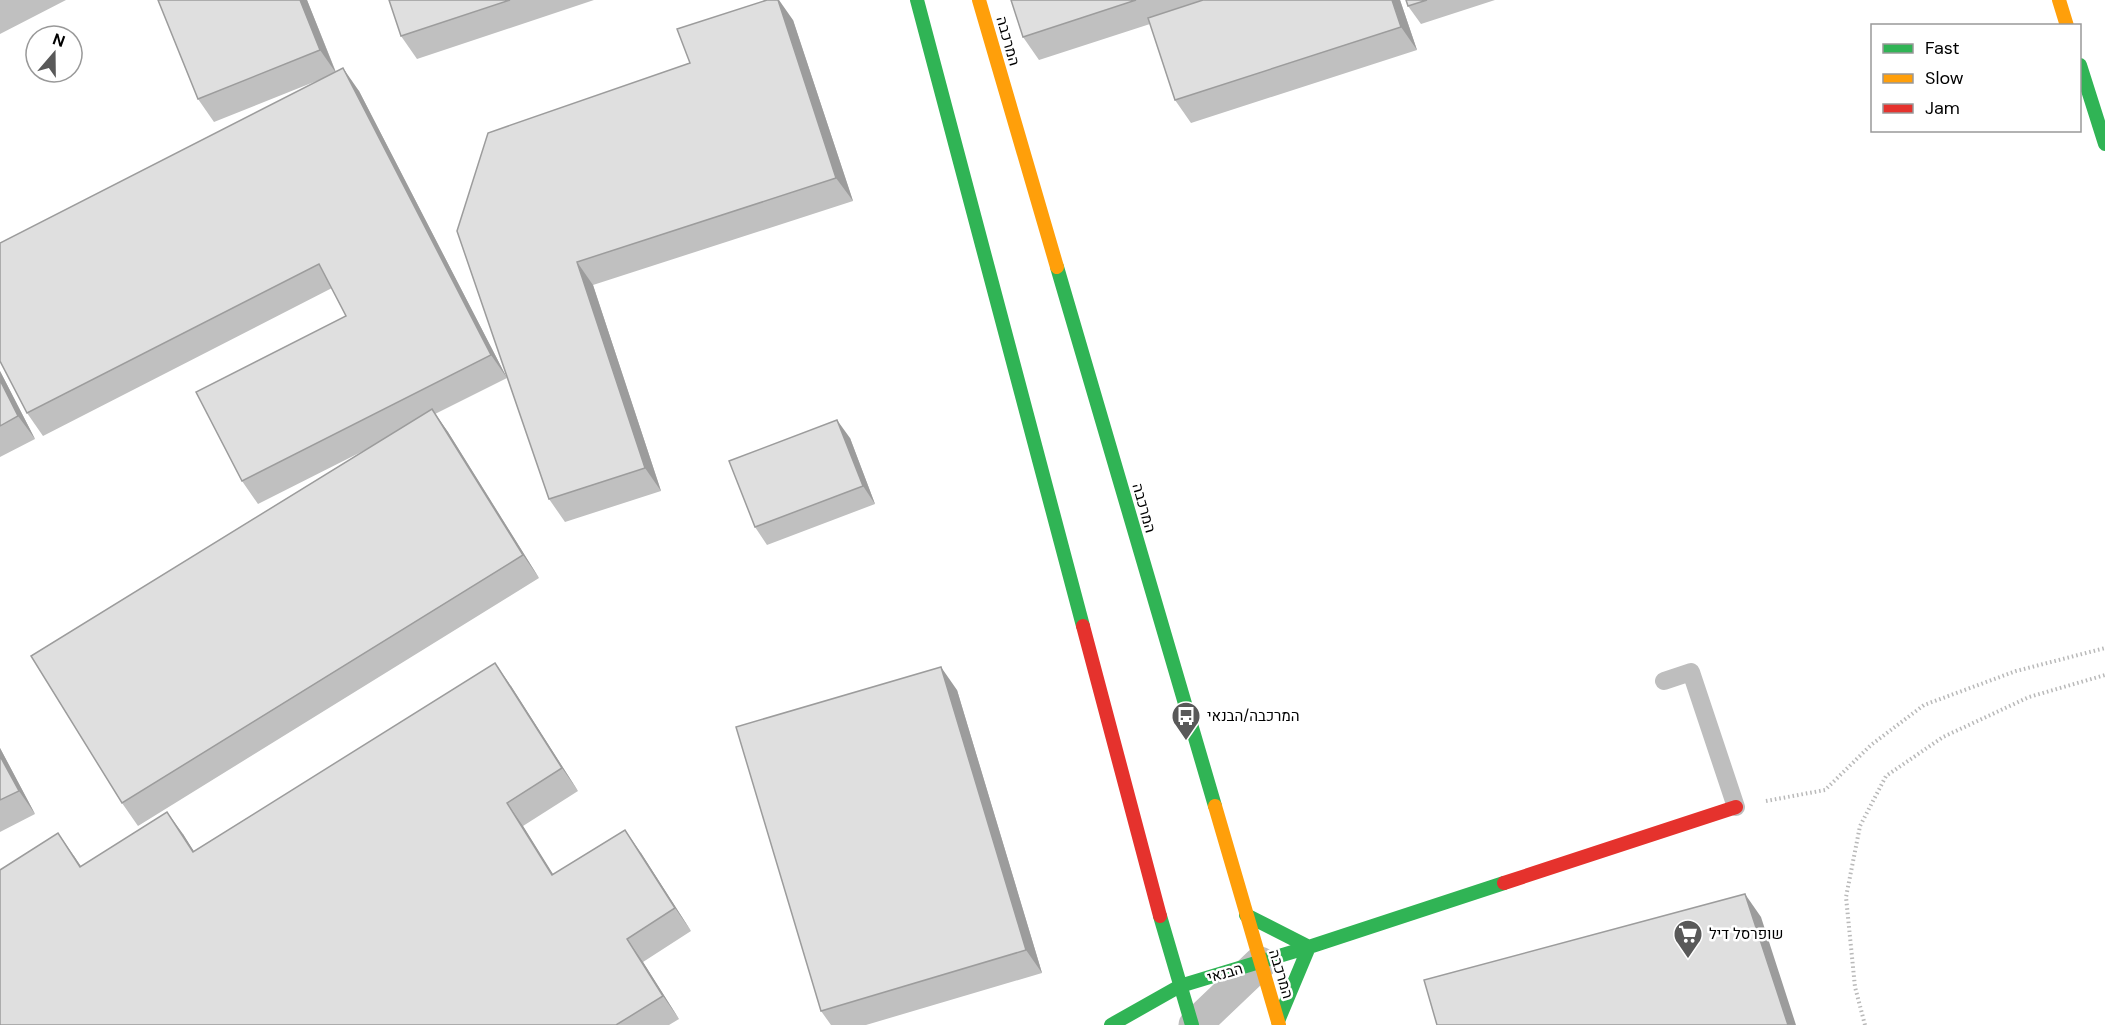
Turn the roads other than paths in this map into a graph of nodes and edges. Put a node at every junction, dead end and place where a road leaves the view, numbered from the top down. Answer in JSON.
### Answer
{"nodes":[{"id":1,"x":917,"y":0,"type":"edge"},
{"id":2,"x":979,"y":0,"type":"edge"},
{"id":3,"x":2059,"y":0,"type":"edge"},
{"id":4,"x":2066,"y":24,"type":"edge"},
{"id":5,"x":2081,"y":71,"type":"edge"},
{"id":6,"x":2105,"y":144,"type":"edge"},
{"id":7,"x":1664,"y":681,"type":"dead end"},
{"id":8,"x":1736,"y":807,"type":"joint"},
{"id":9,"x":1246,"y":915,"type":"junction"},
{"id":10,"x":1165,"y":936,"type":"junction"},
{"id":11,"x":1309,"y":947,"type":"junction"},
{"id":12,"x":1159,"y":958,"type":"dead end"},
{"id":13,"x":1260,"y":963,"type":"junction"},
{"id":14,"x":1180,"y":986,"type":"junction"},
{"id":15,"x":1146,"y":987,"type":"dead end"},
{"id":16,"x":1129,"y":1014,"type":"junction"},
{"id":17,"x":1278,"y":1023,"type":"edge"},
{"id":18,"x":1112,"y":1025,"type":"edge"},
{"id":19,"x":1193,"y":1025,"type":"edge"}],
"edges":[{"from":1,"to":10,"type":"main road"},
{"from":2,"to":9,"type":"main road","name":"המרכבה"},
{"from":3,"to":4,"type":"main road"},
{"from":5,"to":6,"type":"main road"},
{"from":7,"to":8,"type":"lane"},
{"from":8,"to":11,"type":"main road"},
{"from":9,"to":11,"type":"main road"},
{"from":9,"to":13,"type":"main road","name":"המרכבה"},
{"from":10,"to":12,"type":"main road"},
{"from":10,"to":14,"type":"main road"},
{"from":11,"to":13,"type":"main road"},
{"from":11,"to":17,"type":"main road"},
{"from":13,"to":14,"type":"main road","name":"הבנאי"},
{"from":13,"to":17,"type":"main road","name":"המרכבה"},
{"from":13,"to":19,"type":"street","name":"הבנאי"},
{"from":14,"to":16,"type":"main road","name":"הבנאי"},
{"from":14,"to":19,"type":"main road"},
{"from":15,"to":16,"type":"main road"},
{"from":16,"to":18,"type":"main road","name":"הבנאי"}]}
